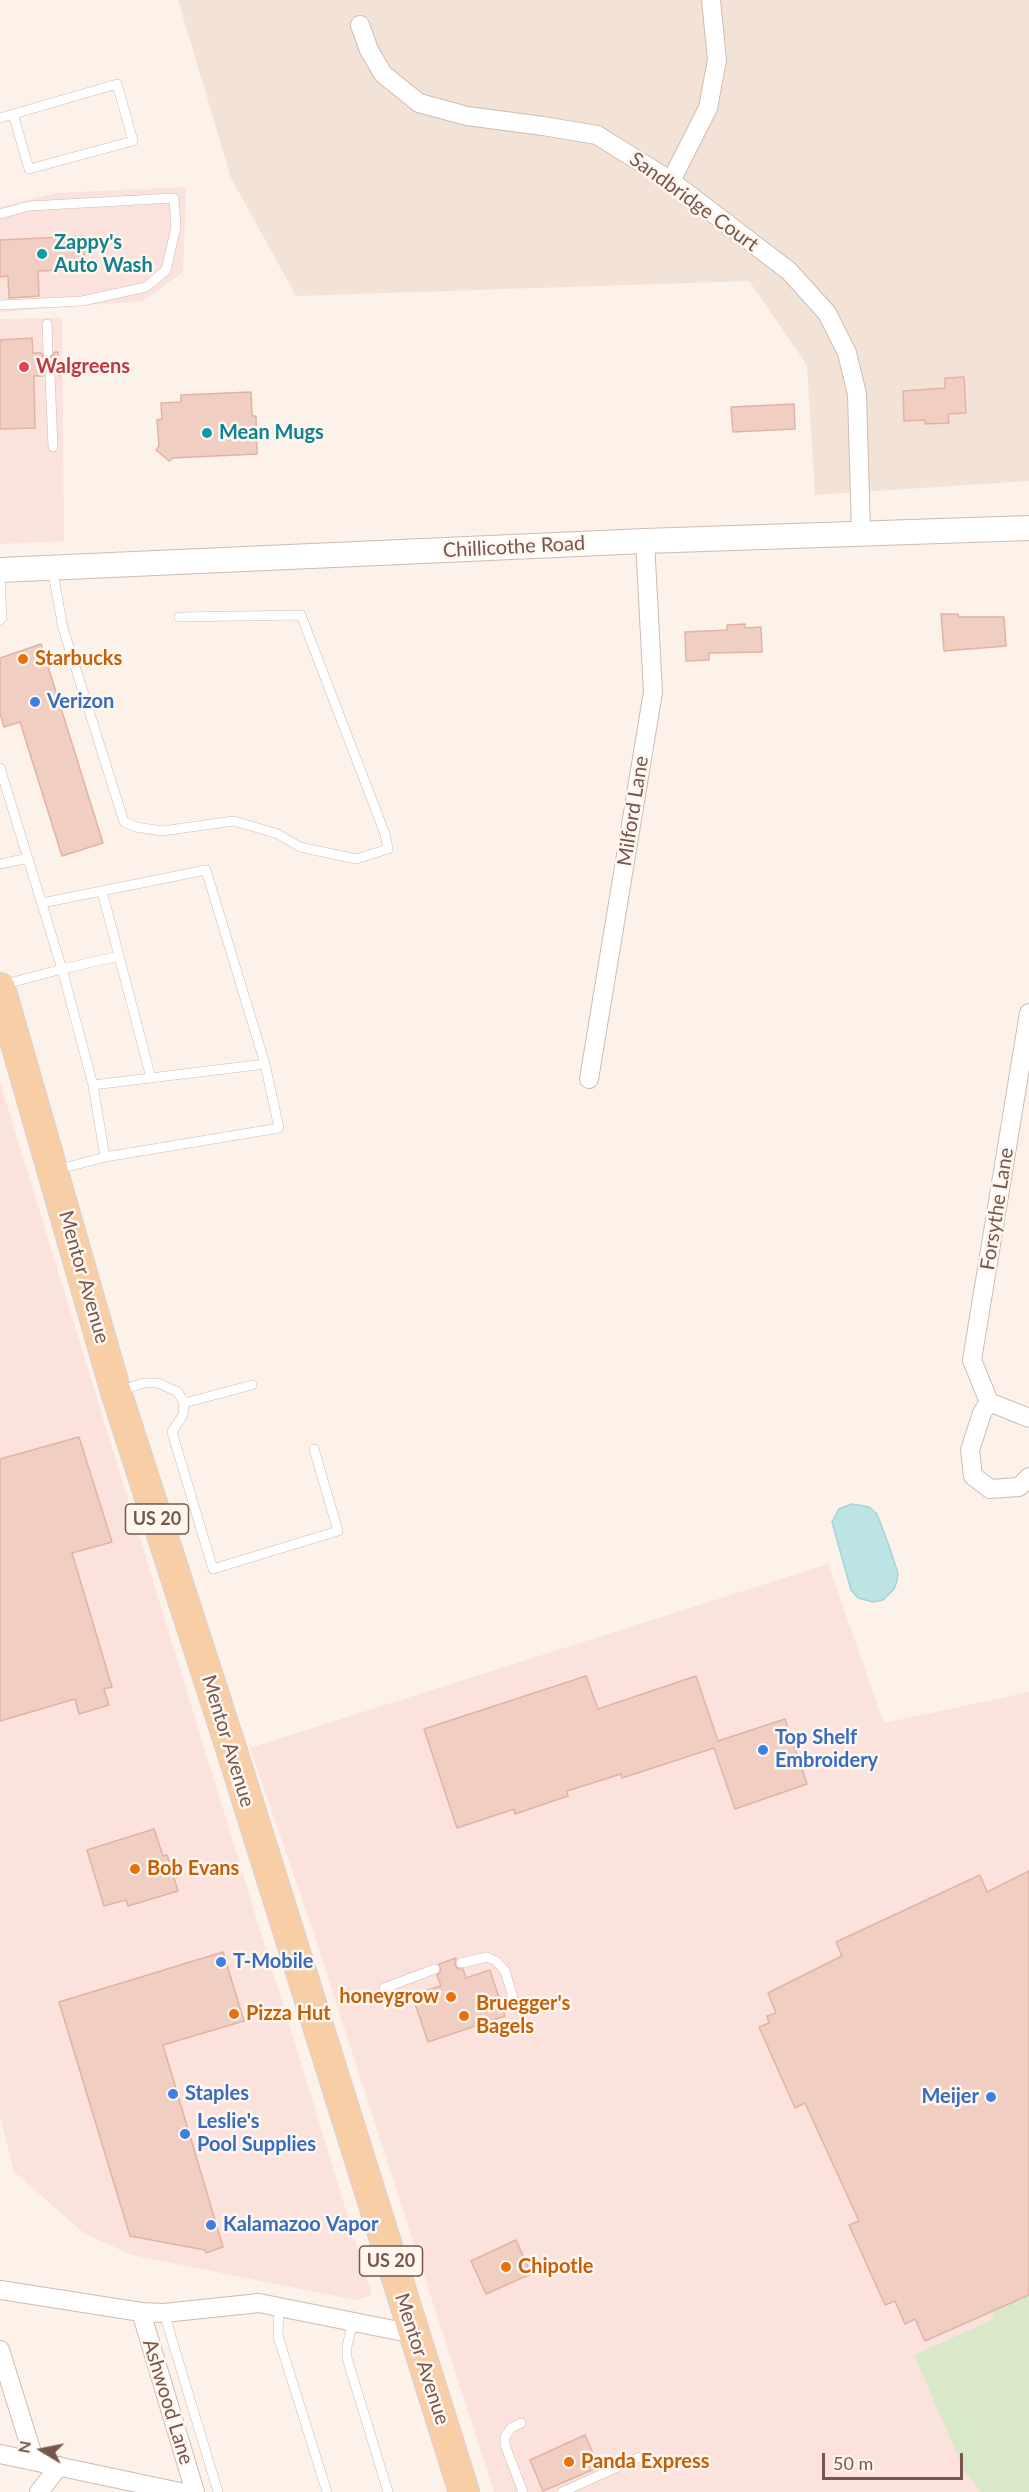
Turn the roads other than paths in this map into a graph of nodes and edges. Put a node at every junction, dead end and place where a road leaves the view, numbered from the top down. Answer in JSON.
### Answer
{"nodes":[{"id":1,"x":711,"y":0,"type":"edge"},
{"id":2,"x":360,"y":26,"type":"dead end"},
{"id":3,"x":13,"y":114,"type":"junction"},
{"id":4,"x":0,"y":118,"type":"edge"},
{"id":5,"x":671,"y":181,"type":"junction"},
{"id":6,"x":0,"y":214,"type":"edge"},
{"id":7,"x":0,"y":305,"type":"edge"},
{"id":8,"x":46,"y":324,"type":"dead end"},
{"id":9,"x":48,"y":352,"type":"dead end"},
{"id":10,"x":50,"y":376,"type":"dead end"},
{"id":11,"x":53,"y":447,"type":"dead end"},
{"id":12,"x":1029,"y":528,"type":"edge"},
{"id":13,"x":861,"y":533,"type":"junction"},
{"id":14,"x":645,"y":541,"type":"junction"},
{"id":15,"x":52,"y":568,"type":"junction"},
{"id":16,"x":0,"y":570,"type":"edge"},
{"id":17,"x":0,"y":578,"type":"edge"},
{"id":18,"x":179,"y":616,"type":"dead end"},
{"id":19,"x":0,"y":620,"type":"edge"},
{"id":20,"x":0,"y":768,"type":"edge"},
{"id":21,"x":28,"y":858,"type":"junction"},
{"id":22,"x":0,"y":864,"type":"edge"},
{"id":23,"x":102,"y":891,"type":"junction"},
{"id":24,"x":42,"y":903,"type":"junction"},
{"id":25,"x":119,"y":956,"type":"junction"},
{"id":26,"x":62,"y":969,"type":"junction"},
{"id":27,"x":0,"y":987,"type":"edge"},
{"id":28,"x":1029,"y":1012,"type":"edge"},
{"id":29,"x":265,"y":1064,"type":"junction"},
{"id":30,"x":151,"y":1078,"type":"junction"},
{"id":31,"x":589,"y":1079,"type":"dead end"},
{"id":32,"x":93,"y":1085,"type":"junction"},
{"id":33,"x":105,"y":1157,"type":"junction"},
{"id":34,"x":53,"y":1170,"type":"junction"},
{"id":35,"x":252,"y":1384,"type":"dead end"},
{"id":36,"x":116,"y":1392,"type":"junction"},
{"id":37,"x":989,"y":1402,"type":"junction"},
{"id":38,"x":184,"y":1403,"type":"junction"},
{"id":39,"x":1029,"y":1418,"type":"edge"},
{"id":40,"x":314,"y":1449,"type":"dead end"},
{"id":41,"x":1029,"y":1477,"type":"edge"},
{"id":42,"x":461,"y":1962,"type":"dead end"},
{"id":43,"x":435,"y":1969,"type":"dead end"},
{"id":44,"x":384,"y":1988,"type":"dead end"},
{"id":45,"x":515,"y":2004,"type":"dead end"},
{"id":46,"x":0,"y":2290,"type":"edge"},
{"id":47,"x":279,"y":2307,"type":"junction"},
{"id":48,"x":141,"y":2312,"type":"junction"},
{"id":49,"x":164,"y":2313,"type":"junction"},
{"id":50,"x":353,"y":2322,"type":"junction"},
{"id":51,"x":414,"y":2334,"type":"junction"},
{"id":52,"x":0,"y":2350,"type":"edge"},
{"id":53,"x":521,"y":2423,"type":"dead end"},
{"id":54,"x":0,"y":2454,"type":"edge"},
{"id":55,"x":640,"y":2457,"type":"dead end"},
{"id":56,"x":34,"y":2459,"type":"junction"},
{"id":57,"x":59,"y":2466,"type":"junction"},
{"id":58,"x":39,"y":2492,"type":"edge"},
{"id":59,"x":180,"y":2492,"type":"edge"},
{"id":60,"x":195,"y":2492,"type":"edge"},
{"id":61,"x":218,"y":2492,"type":"edge"},
{"id":62,"x":327,"y":2492,"type":"edge"},
{"id":63,"x":388,"y":2492,"type":"edge"},
{"id":64,"x":464,"y":2492,"type":"edge"},
{"id":65,"x":523,"y":2492,"type":"edge"},
{"id":66,"x":562,"y":2492,"type":"edge"}],
"edges":[{"from":1,"to":5,"type":"street"},
{"from":2,"to":5,"type":"street","name":"Sandbridge Court"},
{"from":3,"to":3,"type":"lane"},
{"from":3,"to":4,"type":"lane"},
{"from":5,"to":13,"type":"street","name":"Sandbridge Court"},
{"from":6,"to":7,"type":"lane"},
{"from":8,"to":9,"type":"lane"},
{"from":10,"to":11,"type":"lane"},
{"from":12,"to":13,"type":"street","name":"Chillicothe Road"},
{"from":13,"to":14,"type":"street","name":"Chillicothe Road"},
{"from":14,"to":15,"type":"street","name":"Chillicothe Road"},
{"from":14,"to":31,"type":"street","name":"Milford Lane"},
{"from":15,"to":16,"type":"street","name":"Chillicothe Road"},
{"from":15,"to":18,"type":"lane"},
{"from":17,"to":19,"type":"lane"},
{"from":20,"to":21,"type":"lane"},
{"from":21,"to":22,"type":"lane"},
{"from":21,"to":24,"type":"lane"},
{"from":23,"to":24,"type":"lane"},
{"from":23,"to":25,"type":"lane"},
{"from":23,"to":29,"type":"lane"},
{"from":24,"to":26,"type":"lane"},
{"from":25,"to":26,"type":"lane"},
{"from":25,"to":30,"type":"lane"},
{"from":26,"to":27,"type":"lane"},
{"from":26,"to":32,"type":"lane"},
{"from":27,"to":34,"type":"main road","name":"Mentor Avenue","number":"US 20"},
{"from":28,"to":37,"type":"street","name":"Forsythe Lane"},
{"from":29,"to":30,"type":"lane"},
{"from":29,"to":33,"type":"lane"},
{"from":30,"to":32,"type":"lane"},
{"from":32,"to":33,"type":"lane"},
{"from":33,"to":34,"type":"lane"},
{"from":34,"to":36,"type":"main road","name":"Mentor Avenue","number":"US 20"},
{"from":35,"to":38,"type":"lane"},
{"from":36,"to":38,"type":"lane"},
{"from":36,"to":51,"type":"main road","name":"Mentor Avenue","number":"US 20"},
{"from":37,"to":39,"type":"street"},
{"from":37,"to":41,"type":"street"},
{"from":38,"to":40,"type":"lane"},
{"from":42,"to":45,"type":"lane"},
{"from":43,"to":44,"type":"lane"},
{"from":46,"to":48,"type":"street"},
{"from":47,"to":49,"type":"street"},
{"from":47,"to":50,"type":"street"},
{"from":47,"to":62,"type":"lane"},
{"from":48,"to":49,"type":"street"},
{"from":48,"to":60,"type":"street","name":"Ashwood Lane"},
{"from":49,"to":61,"type":"lane"},
{"from":50,"to":51,"type":"street"},
{"from":50,"to":63,"type":"lane"},
{"from":51,"to":64,"type":"main road","name":"Mentor Avenue","number":"US 20"},
{"from":52,"to":56,"type":"street"},
{"from":53,"to":65,"type":"lane"},
{"from":54,"to":56,"type":"street"},
{"from":55,"to":66,"type":"lane"},
{"from":56,"to":57,"type":"street"},
{"from":57,"to":58,"type":"street"},
{"from":57,"to":59,"type":"street"}]}
